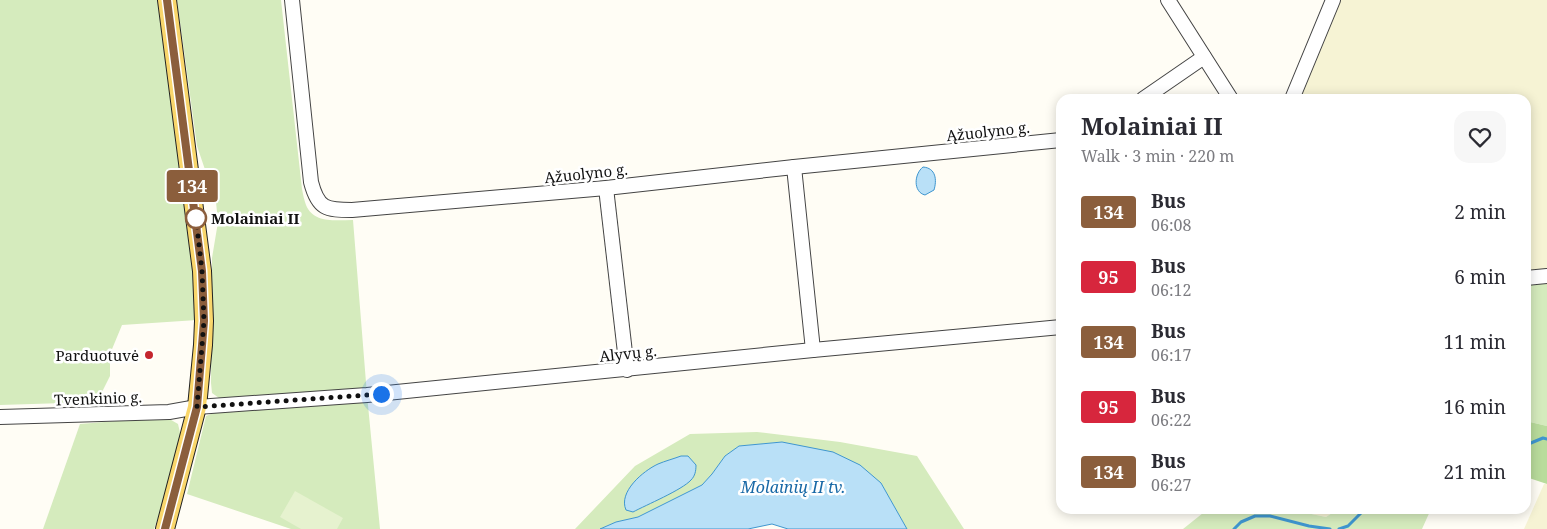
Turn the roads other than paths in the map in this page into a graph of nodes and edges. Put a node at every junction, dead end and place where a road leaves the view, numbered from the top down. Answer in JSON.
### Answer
{"nodes":[{"id":1,"x":167,"y":0,"type":"edge"},
{"id":2,"x":292,"y":0,"type":"edge"},
{"id":3,"x":1168,"y":0,"type":"edge"},
{"id":4,"x":1333,"y":0,"type":"edge"},
{"id":5,"x":1204,"y":57,"type":"junction"},
{"id":6,"x":1150,"y":94,"type":"edge"},
{"id":7,"x":1228,"y":94,"type":"edge"},
{"id":8,"x":1294,"y":94,"type":"edge"},
{"id":9,"x":1056,"y":141,"type":"edge"},
{"id":10,"x":794,"y":167,"type":"junction"},
{"id":11,"x":606,"y":188,"type":"junction"},
{"id":12,"x":1547,"y":276,"type":"edge"},
{"id":13,"x":1531,"y":278,"type":"edge"},
{"id":14,"x":1056,"y":326,"type":"edge"},
{"id":15,"x":813,"y":350,"type":"junction"},
{"id":16,"x":627,"y":370,"type":"junction"},
{"id":17,"x":197,"y":407,"type":"junction"},
{"id":18,"x":0,"y":417,"type":"edge"},
{"id":19,"x":165,"y":529,"type":"edge"}],
"edges":[{"from":1,"to":17,"type":"main road"},
{"from":2,"to":11,"type":"street","name":"Ąžuolyno g."},
{"from":3,"to":5,"type":"street"},
{"from":4,"to":8,"type":"street"},
{"from":5,"to":6,"type":"street"},
{"from":5,"to":7,"type":"street"},
{"from":9,"to":10,"type":"street","name":"Ąžuolyno g."},
{"from":10,"to":11,"type":"street","name":"Ąžuolyno g."},
{"from":10,"to":15,"type":"street"},
{"from":11,"to":16,"type":"street"},
{"from":12,"to":13,"type":"street"},
{"from":14,"to":15,"type":"street","name":"Alyvų g."},
{"from":15,"to":16,"type":"street","name":"Alyvų g."},
{"from":16,"to":17,"type":"street","name":"Alyvų g."},
{"from":17,"to":18,"type":"street","name":"Tvenkinio g."},
{"from":17,"to":19,"type":"main road"}]}
